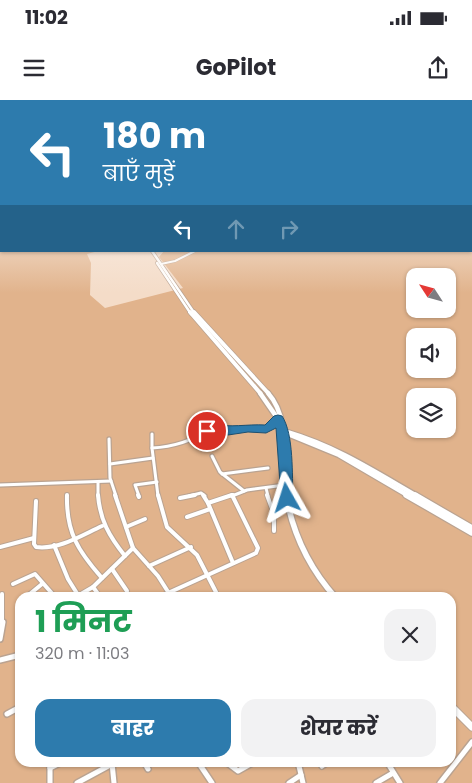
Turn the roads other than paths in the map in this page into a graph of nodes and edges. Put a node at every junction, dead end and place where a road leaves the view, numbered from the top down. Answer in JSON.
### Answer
{"nodes":[{"id":1,"x":151,"y":252,"type":"edge"},
{"id":2,"x":151,"y":252,"type":"edge"},
{"id":3,"x":193,"y":252,"type":"edge"},
{"id":4,"x":161,"y":264,"type":"junction"},
{"id":5,"x":279,"y":421,"type":"junction"},
{"id":6,"x":283,"y":432,"type":"junction"},
{"id":7,"x":152,"y":434,"type":"dead end"},
{"id":8,"x":109,"y":439,"type":"dead end"},
{"id":9,"x":152,"y":448,"type":"junction"},
{"id":10,"x":212,"y":456,"type":"dead end"},
{"id":11,"x":153,"y":458,"type":"junction"},
{"id":12,"x":110,"y":464,"type":"junction"},
{"id":13,"x":268,"y":468,"type":"dead end"},
{"id":14,"x":222,"y":474,"type":"junction"},
{"id":15,"x":98,"y":482,"type":"junction"},
{"id":16,"x":111,"y":482,"type":"junction"},
{"id":17,"x":157,"y":482,"type":"junction"},
{"id":18,"x":0,"y":485,"type":"edge"},
{"id":19,"x":285,"y":485,"type":"junction"},
{"id":20,"x":266,"y":488,"type":"junction"},
{"id":21,"x":244,"y":491,"type":"junction"},
{"id":22,"x":67,"y":494,"type":"dead end"},
{"id":23,"x":232,"y":494,"type":"junction"},
{"id":24,"x":139,"y":497,"type":"dead end"},
{"id":25,"x":180,"y":498,"type":"dead end"},
{"id":26,"x":36,"y":500,"type":"dead end"},
{"id":27,"x":208,"y":503,"type":"junction"},
{"id":28,"x":210,"y":509,"type":"junction"},
{"id":29,"x":187,"y":517,"type":"dead end"},
{"id":30,"x":145,"y":519,"type":"dead end"},
{"id":31,"x":102,"y":526,"type":"junction"},
{"id":32,"x":126,"y":527,"type":"junction"},
{"id":33,"x":472,"y":528,"type":"edge"},
{"id":34,"x":274,"y":531,"type":"dead end"},
{"id":35,"x":472,"y":533,"type":"edge"},
{"id":36,"x":34,"y":538,"type":"junction"},
{"id":37,"x":74,"y":539,"type":"junction"},
{"id":38,"x":54,"y":545,"type":"junction"},
{"id":39,"x":0,"y":547,"type":"edge"},
{"id":40,"x":133,"y":548,"type":"junction"},
{"id":41,"x":191,"y":548,"type":"junction"},
{"id":42,"x":125,"y":556,"type":"junction"},
{"id":43,"x":233,"y":563,"type":"junction"},
{"id":44,"x":149,"y":566,"type":"junction"},
{"id":45,"x":112,"y":569,"type":"junction"},
{"id":46,"x":208,"y":574,"type":"junction"},
{"id":47,"x":102,"y":578,"type":"junction"},
{"id":48,"x":13,"y":584,"type":"dead end"},
{"id":49,"x":43,"y":584,"type":"junction"},
{"id":50,"x":93,"y":587,"type":"junction"},
{"id":51,"x":127,"y":591,"type":"dead end"},
{"id":52,"x":33,"y":592,"type":"edge"},
{"id":53,"x":50,"y":592,"type":"edge"},
{"id":54,"x":74,"y":592,"type":"edge"},
{"id":55,"x":84,"y":592,"type":"edge"},
{"id":56,"x":97,"y":592,"type":"edge"},
{"id":57,"x":169,"y":592,"type":"joint"},
{"id":58,"x":216,"y":592,"type":"edge"},
{"id":59,"x":331,"y":592,"type":"edge"},
{"id":60,"x":2,"y":594,"type":"dead end"},
{"id":61,"x":0,"y":639,"type":"edge"},
{"id":62,"x":15,"y":656,"type":"edge"},
{"id":63,"x":0,"y":660,"type":"edge"},
{"id":64,"x":15,"y":710,"type":"edge"},
{"id":65,"x":456,"y":711,"type":"edge"},
{"id":66,"x":7,"y":714,"type":"dead end"},
{"id":67,"x":472,"y":727,"type":"edge"},
{"id":68,"x":472,"y":742,"type":"edge"},
{"id":69,"x":456,"y":762,"type":"edge"},
{"id":70,"x":50,"y":767,"type":"edge"},
{"id":71,"x":105,"y":767,"type":"edge"},
{"id":72,"x":112,"y":767,"type":"edge"},
{"id":73,"x":201,"y":767,"type":"edge"},
{"id":74,"x":231,"y":767,"type":"edge"},
{"id":75,"x":245,"y":767,"type":"edge"},
{"id":76,"x":299,"y":767,"type":"edge"},
{"id":77,"x":390,"y":767,"type":"edge"},
{"id":78,"x":452,"y":767,"type":"edge"},
{"id":79,"x":393,"y":773,"type":"junction"},
{"id":80,"x":301,"y":775,"type":"junction"},
{"id":81,"x":50,"y":783,"type":"edge"},
{"id":82,"x":77,"y":783,"type":"edge"},
{"id":83,"x":114,"y":783,"type":"edge"},
{"id":84,"x":212,"y":783,"type":"edge"},
{"id":85,"x":289,"y":783,"type":"edge"},
{"id":86,"x":303,"y":783,"type":"edge"},
{"id":87,"x":376,"y":783,"type":"edge"},
{"id":88,"x":400,"y":783,"type":"edge"},
{"id":89,"x":440,"y":783,"type":"edge"}],
"edges":[{"from":1,"to":4,"type":"main road"},
{"from":2,"to":5,"type":"main road"},
{"from":3,"to":4,"type":"street"},
{"from":4,"to":5,"type":"main road"},
{"from":5,"to":6,"type":"main road"},
{"from":5,"to":9,"type":"street"},
{"from":6,"to":19,"type":"main road"},
{"from":6,"to":33,"type":"main road"},
{"from":6,"to":35,"type":"main road"},
{"from":7,"to":9,"type":"street"},
{"from":8,"to":12,"type":"street"},
{"from":9,"to":11,"type":"street"},
{"from":10,"to":14,"type":"street"},
{"from":11,"to":12,"type":"street"},
{"from":11,"to":17,"type":"street"},
{"from":12,"to":16,"type":"street"},
{"from":13,"to":14,"type":"street"},
{"from":14,"to":21,"type":"street"},
{"from":15,"to":16,"type":"street"},
{"from":15,"to":18,"type":"street"},
{"from":15,"to":31,"type":"street"},
{"from":16,"to":32,"type":"street"},
{"from":17,"to":24,"type":"street"},
{"from":17,"to":41,"type":"street"},
{"from":19,"to":20,"type":"street"},
{"from":19,"to":59,"type":"main road"},
{"from":20,"to":21,"type":"street"},
{"from":20,"to":34,"type":"street"},
{"from":21,"to":23,"type":"street"},
{"from":22,"to":37,"type":"street"},
{"from":23,"to":27,"type":"street"},
{"from":23,"to":43,"type":"street"},
{"from":25,"to":27,"type":"street"},
{"from":26,"to":36,"type":"street"},
{"from":27,"to":28,"type":"street"},
{"from":28,"to":29,"type":"street"},
{"from":28,"to":43,"type":"street"},
{"from":30,"to":32,"type":"street"},
{"from":31,"to":37,"type":"street"},
{"from":31,"to":42,"type":"street"},
{"from":32,"to":40,"type":"street"},
{"from":36,"to":38,"type":"street"},
{"from":36,"to":39,"type":"street"},
{"from":37,"to":38,"type":"street"},
{"from":37,"to":47,"type":"street"},
{"from":38,"to":54,"type":"street"},
{"from":40,"to":42,"type":"street"},
{"from":40,"to":44,"type":"street"},
{"from":41,"to":44,"type":"street"},
{"from":41,"to":46,"type":"street"},
{"from":42,"to":45,"type":"street"},
{"from":43,"to":46,"type":"street"},
{"from":44,"to":57,"type":"street"},
{"from":45,"to":47,"type":"street"},
{"from":45,"to":51,"type":"street"},
{"from":46,"to":57,"type":"street"},
{"from":46,"to":58,"type":"street"},
{"from":47,"to":50,"type":"street"},
{"from":48,"to":49,"type":"street"},
{"from":49,"to":52,"type":"street"},
{"from":49,"to":53,"type":"street"},
{"from":50,"to":55,"type":"street"},
{"from":50,"to":56,"type":"street"},
{"from":60,"to":61,"type":"street"},
{"from":62,"to":63,"type":"street"},
{"from":64,"to":66,"type":"street"},
{"from":65,"to":67,"type":"main road"},
{"from":68,"to":69,"type":"street"},
{"from":70,"to":81,"type":"street"},
{"from":71,"to":82,"type":"street"},
{"from":72,"to":83,"type":"street"},
{"from":73,"to":84,"type":"street"},
{"from":74,"to":75,"type":"street"},
{"from":76,"to":80,"type":"street"},
{"from":77,"to":79,"type":"street"},
{"from":78,"to":89,"type":"street"},
{"from":79,"to":87,"type":"street"},
{"from":79,"to":88,"type":"street"},
{"from":80,"to":85,"type":"street"},
{"from":80,"to":86,"type":"street"}]}
